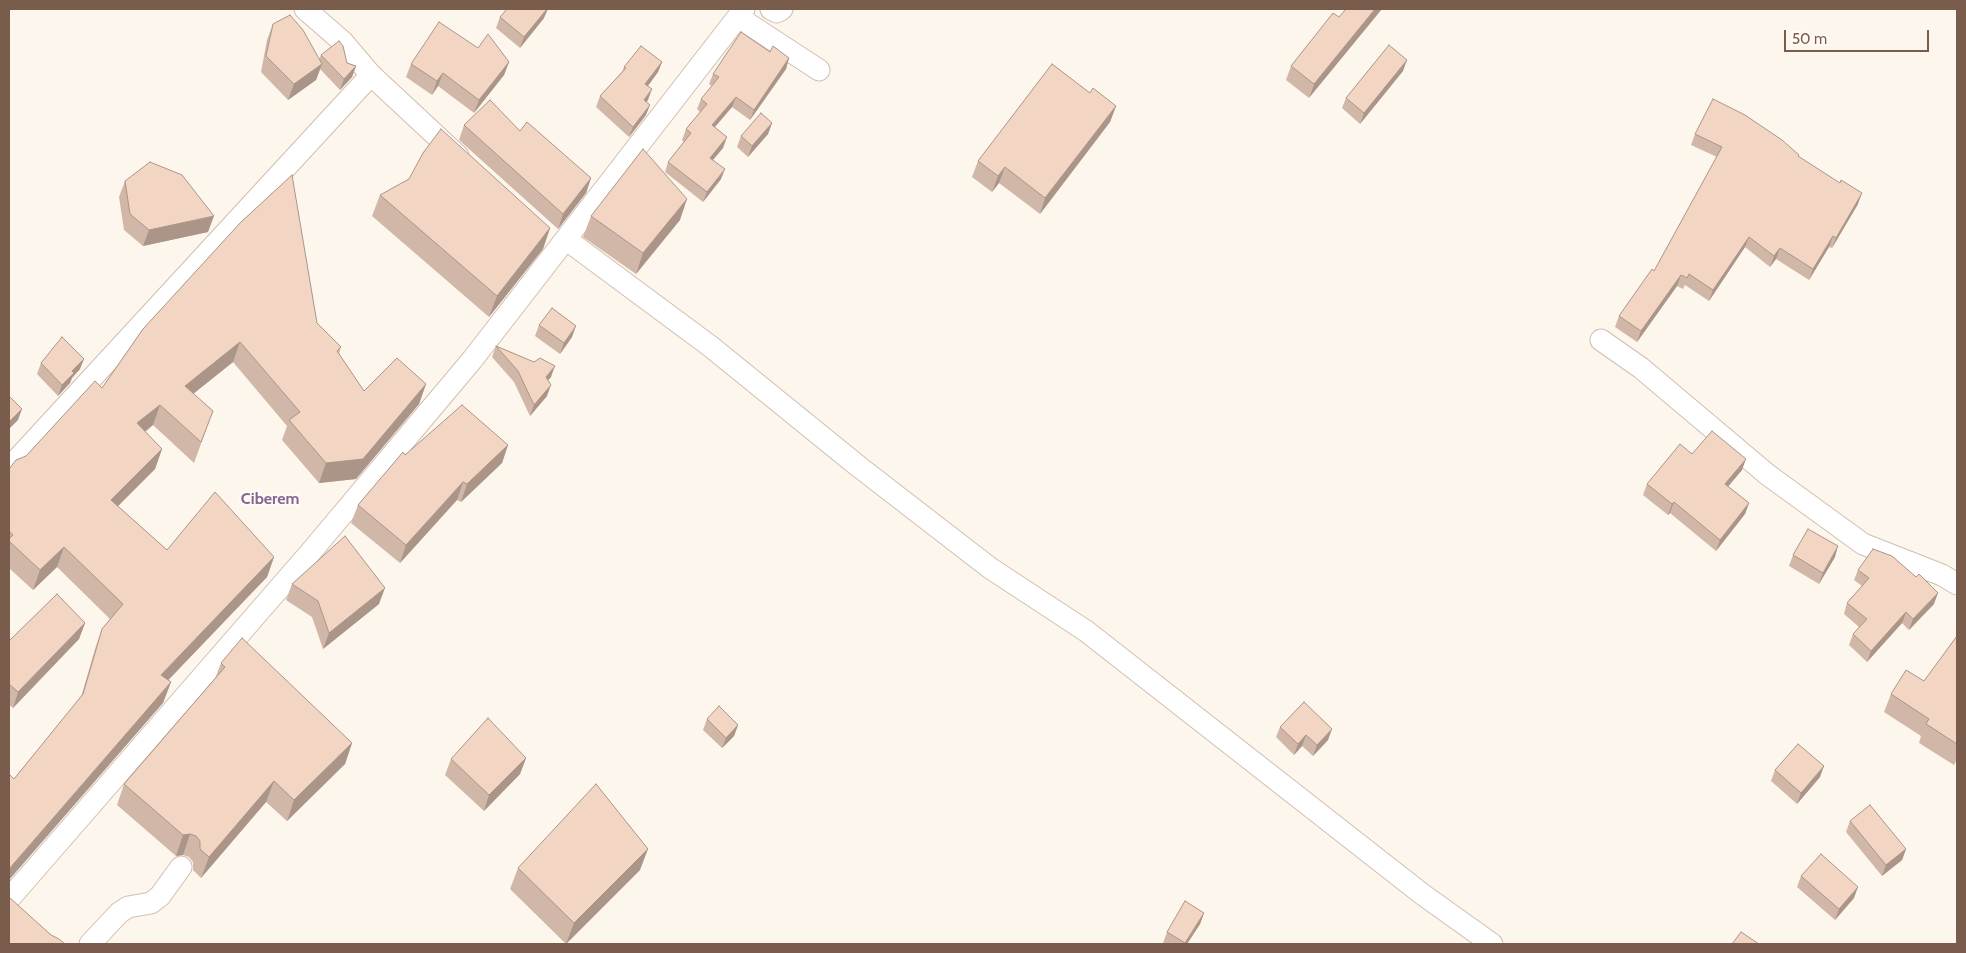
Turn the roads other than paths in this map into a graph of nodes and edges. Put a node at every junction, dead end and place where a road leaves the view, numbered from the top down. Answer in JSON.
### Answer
{"nodes":[{"id":1,"x":305,"y":9,"type":"edge"},
{"id":2,"x":771,"y":9,"type":"edge"},
{"id":3,"x":782,"y":9,"type":"edge"},
{"id":4,"x":741,"y":13,"type":"edge"},
{"id":5,"x":818,"y":70,"type":"dead end"},
{"id":6,"x":371,"y":75,"type":"junction"},
{"id":7,"x":475,"y":172,"type":"edge"},
{"id":8,"x":558,"y":241,"type":"junction"},
{"id":9,"x":1601,"y":340,"type":"dead end"},
{"id":10,"x":9,"y":468,"type":"edge"},
{"id":11,"x":1957,"y":584,"type":"edge"},
{"id":12,"x":181,"y":867,"type":"dead end"},
{"id":13,"x":9,"y":899,"type":"edge"},
{"id":14,"x":90,"y":944,"type":"edge"},
{"id":15,"x":1492,"y":944,"type":"edge"}],
"edges":[{"from":1,"to":6,"type":"street"},
{"from":2,"to":3,"type":"street"},
{"from":4,"to":5,"type":"street"},
{"from":4,"to":8,"type":"street"},
{"from":6,"to":7,"type":"street"},
{"from":6,"to":10,"type":"street"},
{"from":8,"to":13,"type":"street"},
{"from":8,"to":15,"type":"street"},
{"from":9,"to":11,"type":"street"},
{"from":12,"to":14,"type":"street"}]}
